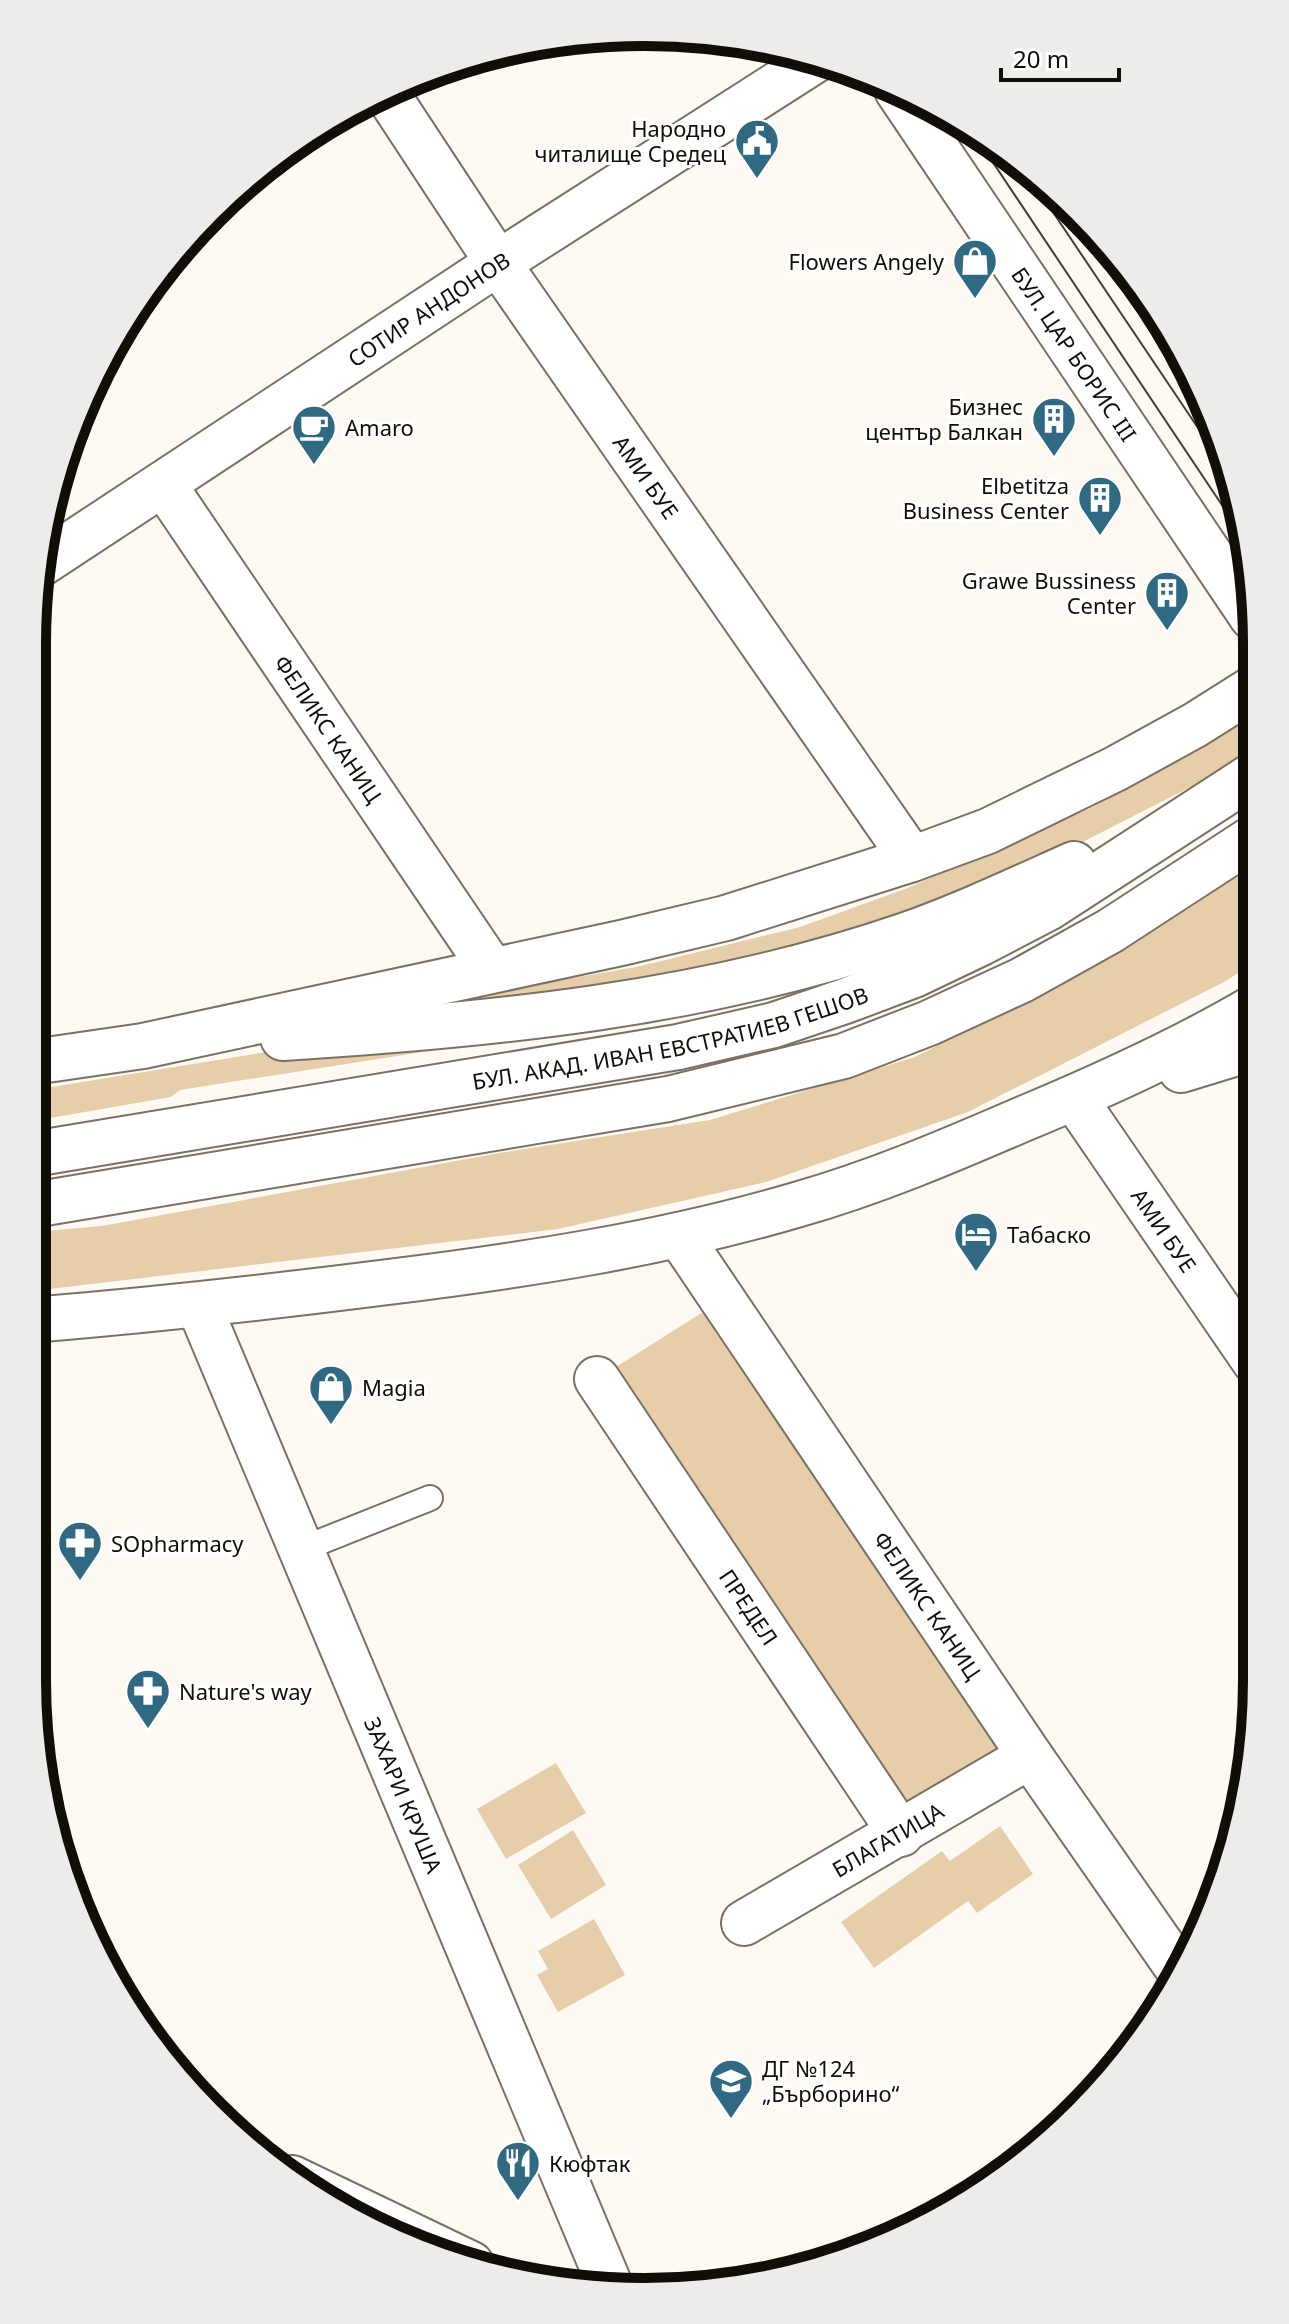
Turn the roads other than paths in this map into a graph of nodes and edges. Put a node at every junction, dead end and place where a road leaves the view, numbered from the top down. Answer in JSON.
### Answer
{"nodes":[{"id":1,"x":804,"y":67,"type":"edge"},
{"id":2,"x":392,"y":102,"type":"edge"},
{"id":3,"x":909,"y":108,"type":"edge"},
{"id":4,"x":498,"y":263,"type":"junction"},
{"id":5,"x":164,"y":485,"type":"junction"},
{"id":6,"x":53,"y":556,"type":"edge"},
{"id":7,"x":1242,"y":602,"type":"edge"},
{"id":8,"x":1243,"y":695,"type":"edge"},
{"id":9,"x":1243,"y":782,"type":"edge"},
{"id":10,"x":1204,"y":807,"type":"junction"},
{"id":11,"x":1243,"y":845,"type":"edge"},
{"id":12,"x":912,"y":859,"type":"junction"},
{"id":13,"x":492,"y":970,"type":"junction"},
{"id":14,"x":1243,"y":1014,"type":"edge"},
{"id":15,"x":143,"y":1046,"type":"junction"},
{"id":16,"x":1243,"y":1051,"type":"edge"},
{"id":17,"x":46,"y":1060,"type":"edge"},
{"id":18,"x":1074,"y":1098,"type":"junction"},
{"id":19,"x":46,"y":1152,"type":"edge"},
{"id":20,"x":46,"y":1203,"type":"edge"},
{"id":21,"x":679,"y":1235,"type":"junction"},
{"id":22,"x":199,"y":1306,"type":"junction"},
{"id":23,"x":46,"y":1319,"type":"edge"},
{"id":24,"x":1243,"y":1344,"type":"edge"},
{"id":25,"x":597,"y":1379,"type":"dead end"},
{"id":26,"x":430,"y":1498,"type":"dead end"},
{"id":27,"x":302,"y":1549,"type":"junction"},
{"id":28,"x":1030,"y":1756,"type":"junction"},
{"id":29,"x":901,"y":1834,"type":"junction"},
{"id":30,"x":744,"y":1923,"type":"dead end"},
{"id":31,"x":1172,"y":1961,"type":"edge"},
{"id":32,"x":607,"y":2277,"type":"edge"}],
"edges":[{"from":1,"to":4,"type":"street","name":"СОТИР АНДОНОВ"},
{"from":2,"to":4,"type":"street","name":"АМИ БУЕ"},
{"from":3,"to":7,"type":"street","name":"БУЛ. ЦАР БОРИС III"},
{"from":4,"to":5,"type":"street","name":"СОТИР АНДОНОВ"},
{"from":4,"to":12,"type":"street","name":"АМИ БУЕ"},
{"from":5,"to":6,"type":"street","name":"СОТИР АНДОНОВ"},
{"from":5,"to":13,"type":"street","name":"ФЕЛИКС КАНИЦ"},
{"from":8,"to":12,"type":"street"},
{"from":9,"to":10,"type":"street","name":"БУЛ. АКАД. ИВАН ЕВСТРАТИЕВ ГЕШОВ"},
{"from":10,"to":15,"type":"street"},
{"from":10,"to":19,"type":"street","name":"БУЛ. АКАД. ИВАН ЕВСТРАТИЕВ ГЕШОВ"},
{"from":11,"to":20,"type":"street"},
{"from":12,"to":13,"type":"street"},
{"from":13,"to":15,"type":"street"},
{"from":14,"to":18,"type":"street"},
{"from":15,"to":17,"type":"street"},
{"from":16,"to":18,"type":"street"},
{"from":18,"to":21,"type":"street"},
{"from":18,"to":24,"type":"street","name":"АМИ БУЕ"},
{"from":21,"to":22,"type":"street"},
{"from":21,"to":28,"type":"street","name":"ФЕЛИКС КАНИЦ"},
{"from":22,"to":23,"type":"street"},
{"from":22,"to":27,"type":"street","name":"ЗАХАРИ КРУША"},
{"from":25,"to":29,"type":"street","name":"ПРЕДЕЛ"},
{"from":26,"to":27,"type":"lane"},
{"from":27,"to":32,"type":"street","name":"ЗАХАРИ КРУША"},
{"from":28,"to":29,"type":"street","name":"БЛАГАТИЦА"},
{"from":28,"to":31,"type":"street","name":"ФЕЛИКС КАНИЦ"},
{"from":29,"to":30,"type":"street","name":"БЛАГАТИЦА"}]}
